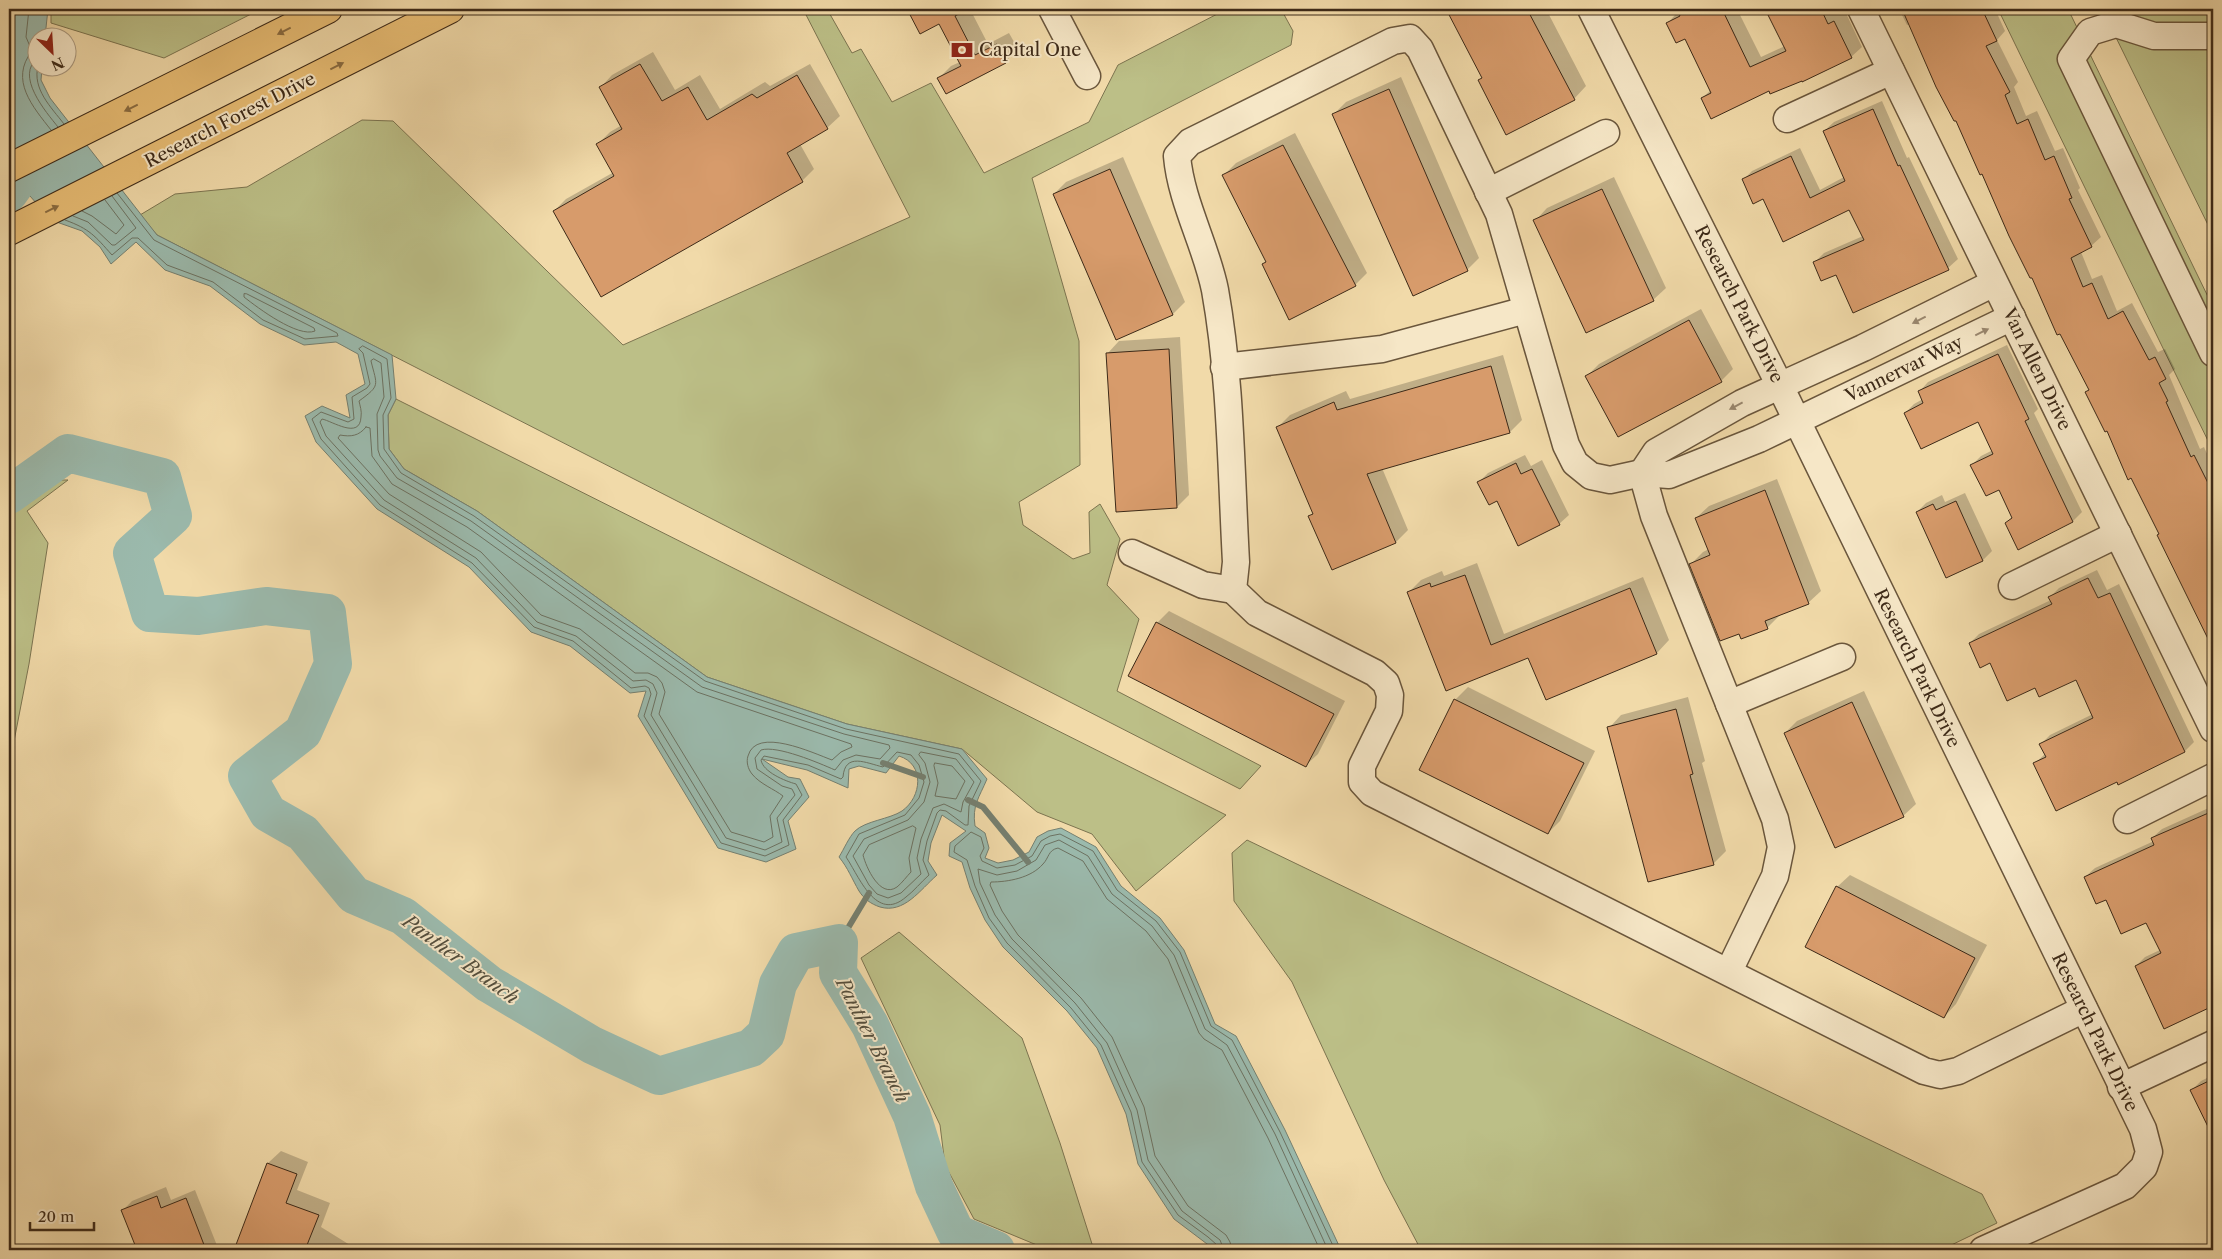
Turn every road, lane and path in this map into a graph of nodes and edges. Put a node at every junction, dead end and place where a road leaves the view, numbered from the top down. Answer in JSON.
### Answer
{"nodes":[{"id":1,"x":328,"y":9,"type":"edge"},
{"id":2,"x":450,"y":9,"type":"edge"},
{"id":3,"x":1052,"y":9,"type":"edge"},
{"id":4,"x":1591,"y":9,"type":"edge"},
{"id":5,"x":1861,"y":9,"type":"edge"},
{"id":6,"x":2210,"y":42,"type":"edge"},
{"id":7,"x":1891,"y":71,"type":"junction"},
{"id":8,"x":1087,"y":76,"type":"dead end"},
{"id":9,"x":1787,"y":119,"type":"dead end"},
{"id":10,"x":1606,"y":133,"type":"dead end"},
{"id":11,"x":9,"y":168,"type":"edge"},
{"id":12,"x":1488,"y":192,"type":"junction"},
{"id":13,"x":9,"y":230,"type":"edge"},
{"id":14,"x":1994,"y":283,"type":"junction"},
{"id":15,"x":1526,"y":310,"type":"junction"},
{"id":16,"x":2012,"y":317,"type":"junction"},
{"id":17,"x":2213,"y":353,"type":"edge"},
{"id":18,"x":1224,"y":367,"type":"junction"},
{"id":19,"x":1780,"y":386,"type":"junction"},
{"id":20,"x":1796,"y":421,"type":"junction"},
{"id":21,"x":1673,"y":441,"type":"junction"},
{"id":22,"x":1687,"y":469,"type":"junction"},
{"id":23,"x":1642,"y":473,"type":"junction"},
{"id":24,"x":2118,"y":534,"type":"junction"},
{"id":25,"x":1132,"y":553,"type":"dead end"},
{"id":26,"x":2012,"y":586,"type":"dead end"},
{"id":27,"x":1233,"y":590,"type":"junction"},
{"id":28,"x":1842,"y":657,"type":"dead end"},
{"id":29,"x":1729,"y":704,"type":"junction"},
{"id":30,"x":2213,"y":729,"type":"edge"},
{"id":31,"x":2213,"y":777,"type":"edge"},
{"id":32,"x":2127,"y":820,"type":"dead end"},
{"id":33,"x":1729,"y":971,"type":"junction"},
{"id":34,"x":2084,"y":1009,"type":"junction"},
{"id":35,"x":2213,"y":1044,"type":"edge"},
{"id":36,"x":2121,"y":1087,"type":"junction"},
{"id":37,"x":1983,"y":1250,"type":"edge"}],
"edges":[{"from":1,"to":11,"type":"main road","one_way":true},
{"from":13,"to":2,"type":"main road","name":"Research Forest Drive","one_way":true},
{"from":3,"to":8,"type":"street"},
{"from":4,"to":19,"type":"street","name":"Research Park Drive"},
{"from":5,"to":7,"type":"street","name":"Van Allen Drive"},
{"from":6,"to":17,"type":"street"},
{"from":7,"to":9,"type":"street"},
{"from":7,"to":14,"type":"street","name":"Van Allen Drive"},
{"from":10,"to":12,"type":"street"},
{"from":12,"to":15,"type":"street","name":"Vannervar Way"},
{"from":12,"to":18,"type":"street","name":"Vannervar Way"},
{"from":14,"to":16,"type":"street","name":"Van Allen Drive"},
{"from":14,"to":19,"type":"street","name":"Vannervar Way","one_way":true},
{"from":15,"to":18,"type":"street"},
{"from":15,"to":23,"type":"street","name":"Vannervar Way"},
{"from":20,"to":16,"type":"street","name":"Vannervar Way","one_way":true},
{"from":16,"to":24,"type":"street","name":"Van Allen Drive"},
{"from":18,"to":27,"type":"street"},
{"from":19,"to":20,"type":"street","name":"Research Park Drive"},
{"from":19,"to":21,"type":"street","name":"Vannervar Way","one_way":true},
{"from":20,"to":22,"type":"street","name":"Vannervar Way"},
{"from":20,"to":34,"type":"street","name":"Research Park Drive"},
{"from":21,"to":22,"type":"street"},
{"from":21,"to":23,"type":"street","name":"Vannervar Way"},
{"from":22,"to":23,"type":"street","name":"Vannervar Way"},
{"from":23,"to":29,"type":"street"},
{"from":24,"to":26,"type":"street"},
{"from":24,"to":30,"type":"street","name":"Van Allen Drive"},
{"from":25,"to":27,"type":"street"},
{"from":27,"to":33,"type":"street"},
{"from":28,"to":29,"type":"street"},
{"from":29,"to":33,"type":"street"},
{"from":31,"to":32,"type":"street"},
{"from":33,"to":34,"type":"street"},
{"from":34,"to":36,"type":"street","name":"Research Park Drive"},
{"from":35,"to":36,"type":"street"},
{"from":36,"to":37,"type":"street","name":"Research Park Drive"}]}
